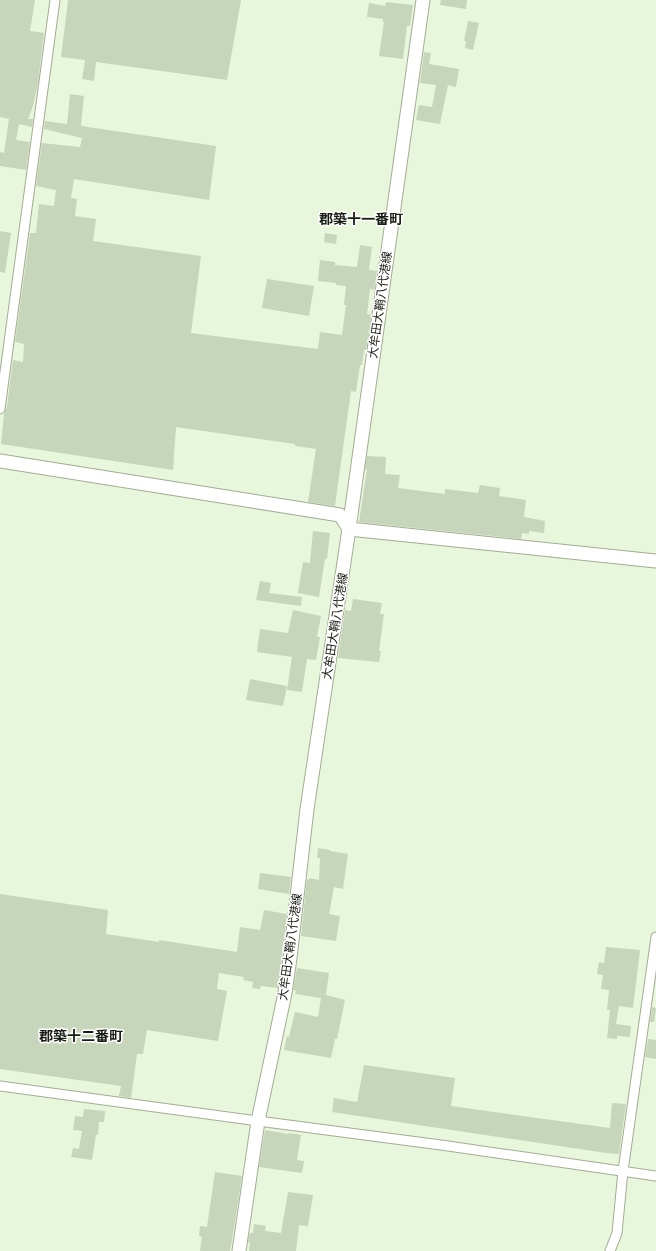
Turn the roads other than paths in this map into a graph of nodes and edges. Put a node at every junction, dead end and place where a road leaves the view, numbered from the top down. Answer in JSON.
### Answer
{"nodes":[{"id":1,"x":55,"y":0,"type":"edge"},
{"id":2,"x":423,"y":0,"type":"edge"},
{"id":3,"x":0,"y":409,"type":"edge"},
{"id":4,"x":0,"y":460,"type":"edge"},
{"id":5,"x":349,"y":529,"type":"junction"},
{"id":6,"x":656,"y":561,"type":"edge"},
{"id":7,"x":656,"y":937,"type":"edge"},
{"id":8,"x":0,"y":1086,"type":"edge"},
{"id":9,"x":258,"y":1121,"type":"junction"},
{"id":10,"x":623,"y":1171,"type":"junction"},
{"id":11,"x":656,"y":1176,"type":"edge"},
{"id":12,"x":239,"y":1251,"type":"edge"},
{"id":13,"x":610,"y":1251,"type":"edge"}],
"edges":[{"from":1,"to":3,"type":"street"},
{"from":2,"to":5,"type":"main road","name":"大牟田大鞘八代港線"},
{"from":4,"to":5,"type":"main road"},
{"from":5,"to":6,"type":"main road"},
{"from":5,"to":9,"type":"main road","name":"大牟田大鞘八代港線"},
{"from":7,"to":10,"type":"street"},
{"from":8,"to":9,"type":"street"},
{"from":9,"to":10,"type":"street"},
{"from":9,"to":12,"type":"main road","name":"大牟田大鞘八代港線"},
{"from":10,"to":11,"type":"street"},
{"from":10,"to":13,"type":"street"}]}
